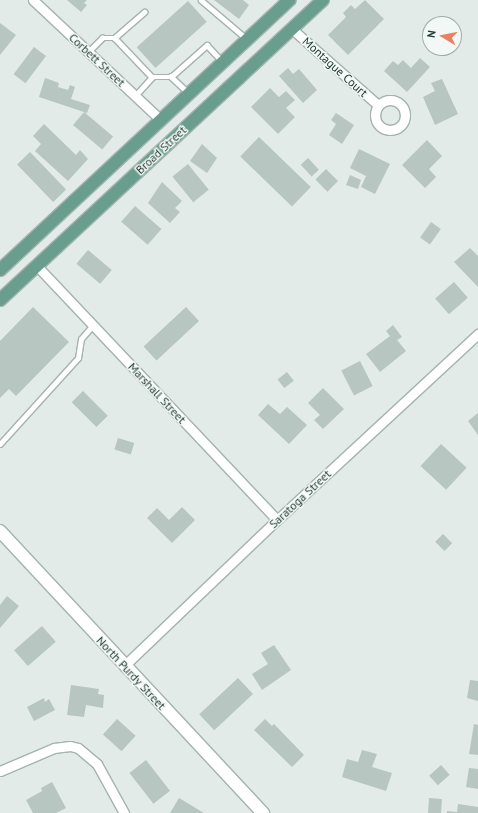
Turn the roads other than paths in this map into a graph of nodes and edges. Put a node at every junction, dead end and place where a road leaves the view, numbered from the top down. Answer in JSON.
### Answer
{"nodes":[{"id":1,"x":33,"y":0,"type":"edge"},
{"id":2,"x":201,"y":0,"type":"edge"},
{"id":3,"x":290,"y":0,"type":"edge"},
{"id":4,"x":323,"y":0,"type":"edge"},
{"id":5,"x":145,"y":12,"type":"dead end"},
{"id":6,"x":292,"y":29,"type":"junction"},
{"id":7,"x":115,"y":38,"type":"junction"},
{"id":8,"x":248,"y":40,"type":"junction"},
{"id":9,"x":88,"y":52,"type":"junction"},
{"id":10,"x":224,"y":62,"type":"junction"},
{"id":11,"x":152,"y":77,"type":"junction"},
{"id":12,"x":171,"y":77,"type":"junction"},
{"id":13,"x":189,"y":94,"type":"junction"},
{"id":14,"x":135,"y":96,"type":"junction"},
{"id":15,"x":378,"y":105,"type":"dead end"},
{"id":16,"x":161,"y":120,"type":"junction"},
{"id":17,"x":37,"y":266,"type":"junction"},
{"id":18,"x":0,"y":270,"type":"edge"},
{"id":19,"x":0,"y":300,"type":"edge"},
{"id":20,"x":93,"y":325,"type":"junction"},
{"id":21,"x":478,"y":334,"type":"edge"},
{"id":22,"x":0,"y":444,"type":"edge"},
{"id":23,"x":277,"y":520,"type":"junction"},
{"id":24,"x":0,"y":531,"type":"edge"},
{"id":25,"x":124,"y":666,"type":"junction"},
{"id":26,"x":0,"y":771,"type":"edge"},
{"id":27,"x":124,"y":813,"type":"edge"},
{"id":28,"x":263,"y":813,"type":"edge"}],
"edges":[{"from":1,"to":9,"type":"street","name":"Corbett Street"},
{"from":2,"to":8,"type":"lane"},
{"from":3,"to":8,"type":"main road","name":"Broad Street"},
{"from":4,"to":6,"type":"main road","name":"Broad Street"},
{"from":5,"to":7,"type":"lane"},
{"from":6,"to":15,"type":"street","name":"Montague Court"},
{"from":6,"to":17,"type":"main road","name":"Broad Street"},
{"from":7,"to":9,"type":"lane"},
{"from":7,"to":11,"type":"lane"},
{"from":8,"to":10,"type":"main road","name":"Broad Street"},
{"from":9,"to":14,"type":"street","name":"Corbett Street"},
{"from":10,"to":12,"type":"lane"},
{"from":10,"to":13,"type":"main road","name":"Broad Street"},
{"from":11,"to":12,"type":"lane"},
{"from":11,"to":14,"type":"lane"},
{"from":12,"to":13,"type":"lane"},
{"from":13,"to":16,"type":"main road","name":"Broad Street"},
{"from":14,"to":16,"type":"street","name":"Corbett Street"},
{"from":16,"to":18,"type":"main road","name":"Broad Street"},
{"from":17,"to":19,"type":"main road","name":"Broad Street"},
{"from":17,"to":20,"type":"street","name":"Marshall Street"},
{"from":20,"to":22,"type":"lane"},
{"from":20,"to":23,"type":"street","name":"Marshall Street"},
{"from":21,"to":23,"type":"street","name":"Saratoga Street"},
{"from":23,"to":25,"type":"street","name":"Saratoga Street"},
{"from":24,"to":25,"type":"street","name":"North Purdy Street"},
{"from":25,"to":28,"type":"street","name":"North Purdy Street"},
{"from":26,"to":27,"type":"street"}]}
